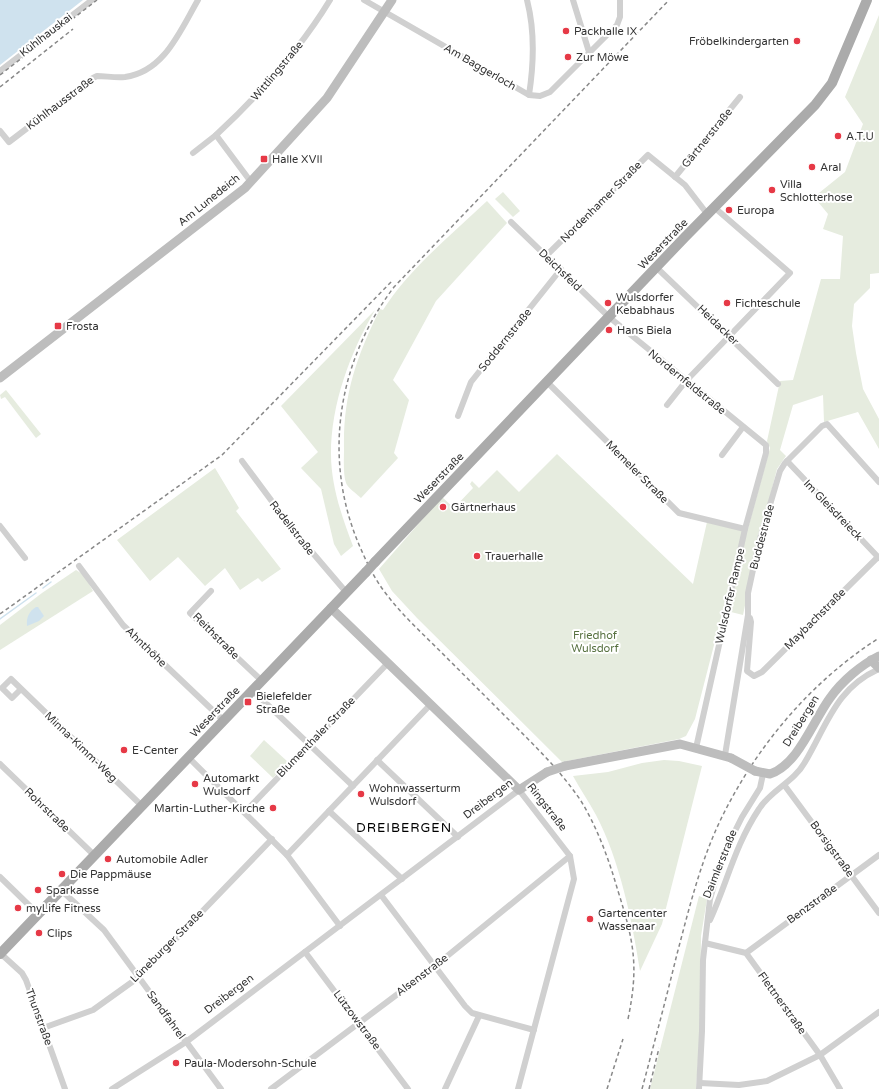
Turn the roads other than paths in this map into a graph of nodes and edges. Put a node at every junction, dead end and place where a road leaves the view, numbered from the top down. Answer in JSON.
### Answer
{"nodes":[{"id":1,"x":92,"y":0,"type":"edge"},
{"id":2,"x":198,"y":0,"type":"edge"},
{"id":3,"x":330,"y":0,"type":"edge"},
{"id":4,"x":364,"y":0,"type":"edge"},
{"id":5,"x":392,"y":0,"type":"edge"},
{"id":6,"x":527,"y":0,"type":"edge"},
{"id":7,"x":573,"y":0,"type":"edge"},
{"id":8,"x":620,"y":0,"type":"edge"},
{"id":9,"x":867,"y":0,"type":"edge"},
{"id":10,"x":385,"y":12,"type":"junction"},
{"id":11,"x":589,"y":52,"type":"junction"},
{"id":12,"x":0,"y":71,"type":"edge"},
{"id":13,"x":529,"y":95,"type":"junction"},
{"id":14,"x":740,"y":97,"type":"dead end"},
{"id":15,"x":0,"y":131,"type":"edge"},
{"id":16,"x":216,"y":135,"type":"junction"},
{"id":17,"x":193,"y":153,"type":"dead end"},
{"id":18,"x":675,"y":177,"type":"junction"},
{"id":19,"x":251,"y":182,"type":"junction"},
{"id":20,"x":712,"y":211,"type":"junction"},
{"id":21,"x":511,"y":222,"type":"dead end"},
{"id":22,"x":546,"y":256,"type":"junction"},
{"id":23,"x":657,"y":268,"type":"junction"},
{"id":24,"x":561,"y":269,"type":"junction"},
{"id":25,"x":610,"y":317,"type":"junction"},
{"id":26,"x":730,"y":337,"type":"junction"},
{"id":27,"x":0,"y":378,"type":"edge"},
{"id":28,"x":686,"y":381,"type":"junction"},
{"id":29,"x":547,"y":382,"type":"junction"},
{"id":30,"x":778,"y":384,"type":"dead end"},
{"id":31,"x":667,"y":405,"type":"dead end"},
{"id":32,"x":458,"y":416,"type":"dead end"},
{"id":33,"x":743,"y":427,"type":"junction"},
{"id":34,"x":766,"y":445,"type":"joint"},
{"id":35,"x":722,"y":455,"type":"dead end"},
{"id":36,"x":242,"y":461,"type":"dead end"},
{"id":37,"x":787,"y":461,"type":"junction"},
{"id":38,"x":879,"y":482,"type":"edge"},
{"id":39,"x":0,"y":526,"type":"edge"},
{"id":40,"x":746,"y":529,"type":"junction"},
{"id":41,"x":878,"y":557,"type":"edge"},
{"id":42,"x":25,"y":558,"type":"dead end"},
{"id":43,"x":79,"y":566,"type":"dead end"},
{"id":44,"x":210,"y":591,"type":"dead end"},
{"id":45,"x":346,"y":592,"type":"junction"},
{"id":46,"x":331,"y":608,"type":"junction"},
{"id":47,"x":748,"y":615,"type":"junction"},
{"id":48,"x":875,"y":658,"type":"edge"},
{"id":49,"x":388,"y":663,"type":"junction"},
{"id":50,"x":879,"y":669,"type":"edge"},
{"id":51,"x":750,"y":675,"type":"joint"},
{"id":52,"x":261,"y":680,"type":"junction"},
{"id":53,"x":21,"y":688,"type":"dead end"},
{"id":54,"x":252,"y":690,"type":"junction"},
{"id":55,"x":430,"y":704,"type":"junction"},
{"id":56,"x":223,"y":720,"type":"junction"},
{"id":57,"x":309,"y":744,"type":"junction"},
{"id":58,"x":696,"y":748,"type":"junction"},
{"id":59,"x":728,"y":756,"type":"junction"},
{"id":60,"x":188,"y":757,"type":"junction"},
{"id":61,"x":377,"y":760,"type":"junction"},
{"id":62,"x":0,"y":764,"type":"edge"},
{"id":63,"x":759,"y":773,"type":"junction"},
{"id":64,"x":353,"y":786,"type":"junction"},
{"id":65,"x":785,"y":786,"type":"junction"},
{"id":66,"x":519,"y":790,"type":"junction"},
{"id":67,"x":141,"y":805,"type":"junction"},
{"id":68,"x":329,"y":811,"type":"junction"},
{"id":69,"x":245,"y":812,"type":"junction"},
{"id":70,"x":458,"y":836,"type":"junction"},
{"id":71,"x":272,"y":839,"type":"junction"},
{"id":72,"x":94,"y":855,"type":"junction"},
{"id":73,"x":287,"y":855,"type":"junction"},
{"id":74,"x":879,"y":855,"type":"edge"},
{"id":75,"x":570,"y":856,"type":"junction"},
{"id":76,"x":851,"y":876,"type":"junction"},
{"id":77,"x":0,"y":877,"type":"edge"},
{"id":78,"x":402,"y":879,"type":"junction"},
{"id":79,"x":61,"y":890,"type":"junction"},
{"id":80,"x":381,"y":895,"type":"junction"},
{"id":81,"x":879,"y":913,"type":"edge"},
{"id":82,"x":38,"y":914,"type":"junction"},
{"id":83,"x":707,"y":925,"type":"junction"},
{"id":84,"x":340,"y":926,"type":"junction"},
{"id":85,"x":705,"y":943,"type":"junction"},
{"id":86,"x":305,"y":952,"type":"junction"},
{"id":87,"x":746,"y":953,"type":"junction"},
{"id":88,"x":0,"y":954,"type":"edge"},
{"id":89,"x":434,"y":966,"type":"junction"},
{"id":90,"x":139,"y":977,"type":"junction"},
{"id":91,"x":879,"y":1012,"type":"edge"},
{"id":92,"x":479,"y":1016,"type":"junction"},
{"id":93,"x":359,"y":1022,"type":"junction"},
{"id":94,"x":43,"y":1028,"type":"junction"},
{"id":95,"x":534,"y":1030,"type":"junction"},
{"id":96,"x":186,"y":1042,"type":"junction"},
{"id":97,"x":820,"y":1055,"type":"junction"},
{"id":98,"x":699,"y":1086,"type":"edge"},
{"id":99,"x":740,"y":1087,"type":"edge"},
{"id":100,"x":65,"y":1089,"type":"edge"},
{"id":101,"x":112,"y":1089,"type":"edge"},
{"id":102,"x":221,"y":1089,"type":"edge"},
{"id":103,"x":271,"y":1089,"type":"edge"},
{"id":104,"x":408,"y":1089,"type":"edge"},
{"id":105,"x":445,"y":1089,"type":"edge"},
{"id":106,"x":518,"y":1089,"type":"edge"},
{"id":107,"x":840,"y":1089,"type":"edge"}],
"edges":[{"from":1,"to":12,"type":"street","name":"Kühlhauskai"},
{"from":2,"to":15,"type":"street","name":"Kühlhausstraße"},
{"from":3,"to":16,"type":"street","name":"Wittlingstraße"},
{"from":4,"to":10,"type":"street","name":"Am Baggerloch"},
{"from":5,"to":10,"type":"street","name":"Am Lunedeich"},
{"from":6,"to":13,"type":"street"},
{"from":7,"to":11,"type":"street"},
{"from":8,"to":11,"type":"street","name":"Am Baggerloch"},
{"from":9,"to":20,"type":"main road","name":"Weserstraße"},
{"from":10,"to":13,"type":"street","name":"Am Baggerloch"},
{"from":10,"to":19,"type":"street","name":"Am Lunedeich"},
{"from":11,"to":13,"type":"street","name":"Am Baggerloch"},
{"from":14,"to":18,"type":"street","name":"Gärtnerstraße"},
{"from":16,"to":17,"type":"street","name":"Wittlingstraße"},
{"from":16,"to":19,"type":"street"},
{"from":18,"to":20,"type":"street","name":"Gärtnerstraße"},
{"from":18,"to":22,"type":"street","name":"Nordenhamer Straße"},
{"from":19,"to":27,"type":"street","name":"Am Lunedeich"},
{"from":20,"to":23,"type":"main road","name":"Weserstraße"},
{"from":20,"to":26,"type":"street","name":"Gärtnerstraße"},
{"from":21,"to":22,"type":"street","name":"Deichsfeld"},
{"from":22,"to":24,"type":"street","name":"Deichsfeld"},
{"from":23,"to":25,"type":"main road","name":"Weserstraße"},
{"from":23,"to":26,"type":"street","name":"Heidacker"},
{"from":24,"to":25,"type":"street","name":"Deichsfeld"},
{"from":24,"to":32,"type":"street","name":"Soddernstraße"},
{"from":25,"to":28,"type":"street","name":"Nordernfeldstraße"},
{"from":25,"to":29,"type":"main road","name":"Weserstraße"},
{"from":26,"to":28,"type":"street"},
{"from":26,"to":30,"type":"street","name":"Heidacker"},
{"from":28,"to":31,"type":"street"},
{"from":28,"to":33,"type":"street","name":"Nordernfeldstraße"},
{"from":29,"to":40,"type":"street","name":"Memeler Straße"},
{"from":29,"to":45,"type":"main road","name":"Weserstraße","bridge":true},
{"from":33,"to":34,"type":"street","name":"Nordernfeldstraße"},
{"from":33,"to":35,"type":"street"},
{"from":34,"to":40,"type":"street","name":"Wulsdorfer Rampe"},
{"from":36,"to":45,"type":"street","name":"Radellstraße"},
{"from":37,"to":38,"type":"street","name":"Buddestraße"},
{"from":37,"to":41,"type":"street","name":"Im Gleisdreieck"},
{"from":37,"to":47,"type":"street","name":"Buddestraße"},
{"from":39,"to":42,"type":"street"},
{"from":40,"to":58,"type":"street","name":"Wulsdorfer Rampe"},
{"from":41,"to":51,"type":"street","name":"Maybachstraße"},
{"from":43,"to":56,"type":"street","name":"Ahnthöhe"},
{"from":44,"to":52,"type":"street","name":"Reithstraße"},
{"from":45,"to":46,"type":"main road","name":"Weserstraße"},
{"from":46,"to":49,"type":"street","name":"Ringstraße"},
{"from":46,"to":52,"type":"main road","name":"Weserstraße"},
{"from":47,"to":51,"type":"street","name":"Buddestraße"},
{"from":47,"to":59,"type":"street","name":"Buddestraße"},
{"from":48,"to":50,"type":"street"},
{"from":48,"to":63,"type":"street","name":"Dreibergen"},
{"from":49,"to":55,"type":"street","name":"Ringstraße"},
{"from":49,"to":57,"type":"street","name":"Blumenthaler Straße"},
{"from":50,"to":65,"type":"street","name":"Daimlerstraße"},
{"from":52,"to":54,"type":"main road","name":"Weserstraße"},
{"from":53,"to":67,"type":"street","name":"Minna-Kimm-Weg"},
{"from":54,"to":56,"type":"main road","name":"Weserstraße"},
{"from":54,"to":57,"type":"street"},
{"from":55,"to":61,"type":"street"},
{"from":55,"to":66,"type":"street","name":"Ringstraße"},
{"from":56,"to":60,"type":"main road","name":"Weserstraße"},
{"from":57,"to":64,"type":"street"},
{"from":57,"to":69,"type":"street","name":"Blumenthaler Straße"},
{"from":58,"to":59,"type":"street","name":"Dreibergen"},
{"from":58,"to":66,"type":"street","name":"Dreibergen","bridge":true},
{"from":59,"to":63,"type":"street","name":"Dreibergen","bridge":true},
{"from":60,"to":67,"type":"main road","name":"Weserstraße"},
{"from":60,"to":69,"type":"street"},
{"from":61,"to":64,"type":"street"},
{"from":61,"to":70,"type":"street"},
{"from":62,"to":72,"type":"street","name":"Rohrstraße"},
{"from":63,"to":83,"type":"street","name":"Daimlerstraße"},
{"from":64,"to":68,"type":"street"},
{"from":65,"to":76,"type":"street","name":"Borsigstraße"},
{"from":65,"to":83,"type":"street","name":"Daimlerstraße"},
{"from":66,"to":70,"type":"street","name":"Dreibergen"},
{"from":66,"to":75,"type":"street","name":"Ringstraße"},
{"from":67,"to":72,"type":"main road","name":"Weserstraße"},
{"from":68,"to":73,"type":"street"},
{"from":68,"to":78,"type":"street"},
{"from":69,"to":71,"type":"street"},
{"from":70,"to":78,"type":"street","name":"Dreibergen"},
{"from":71,"to":73,"type":"street"},
{"from":71,"to":90,"type":"street","name":"Lüneburger Straße"},
{"from":72,"to":79,"type":"main road","name":"Weserstraße"},
{"from":73,"to":84,"type":"street"},
{"from":74,"to":76,"type":"street","name":"Benzstraße"},
{"from":75,"to":89,"type":"street","name":"Alsenstraße"},
{"from":75,"to":95,"type":"street","name":"Ringstraße"},
{"from":76,"to":81,"type":"street","name":"Borsigstraße"},
{"from":76,"to":87,"type":"street","name":"Benzstraße"},
{"from":77,"to":82,"type":"street"},
{"from":78,"to":80,"type":"street","name":"Dreibergen"},
{"from":79,"to":82,"type":"main road","name":"Weserstraße"},
{"from":79,"to":90,"type":"street","name":"Sandfahrel"},
{"from":80,"to":84,"type":"street","name":"Dreibergen"},
{"from":80,"to":89,"type":"street"},
{"from":82,"to":88,"type":"main road","name":"Weserstraße"},
{"from":83,"to":85,"type":"street","name":"Daimlerstraße"},
{"from":84,"to":86,"type":"street","name":"Dreibergen"},
{"from":85,"to":87,"type":"street"},
{"from":85,"to":98,"type":"street","name":"Daimlerstraße"},
{"from":86,"to":93,"type":"street","name":"Lützowstraße"},
{"from":86,"to":96,"type":"street","name":"Dreibergen"},
{"from":87,"to":97,"type":"street","name":"Flettnerstraße"},
{"from":88,"to":94,"type":"street","name":"Thunstraße"},
{"from":89,"to":92,"type":"street"},
{"from":89,"to":93,"type":"street","name":"Alsenstraße"},
{"from":90,"to":94,"type":"street","name":"Lüneburger Straße"},
{"from":90,"to":96,"type":"street","name":"Sandfahrel"},
{"from":91,"to":97,"type":"street"},
{"from":92,"to":95,"type":"street"},
{"from":92,"to":105,"type":"street"},
{"from":93,"to":103,"type":"street","name":"Alsenstraße"},
{"from":93,"to":104,"type":"street","name":"Lützowstraße"},
{"from":94,"to":100,"type":"street","name":"Thunstraße"},
{"from":95,"to":106,"type":"street","name":"Ringstraße"},
{"from":96,"to":101,"type":"street","name":"Dreibergen"},
{"from":96,"to":102,"type":"street","name":"Sandfahrel"},
{"from":97,"to":99,"type":"street"},
{"from":97,"to":107,"type":"street","name":"Flettnerstraße"},
{"from":98,"to":99,"type":"street"}]}
